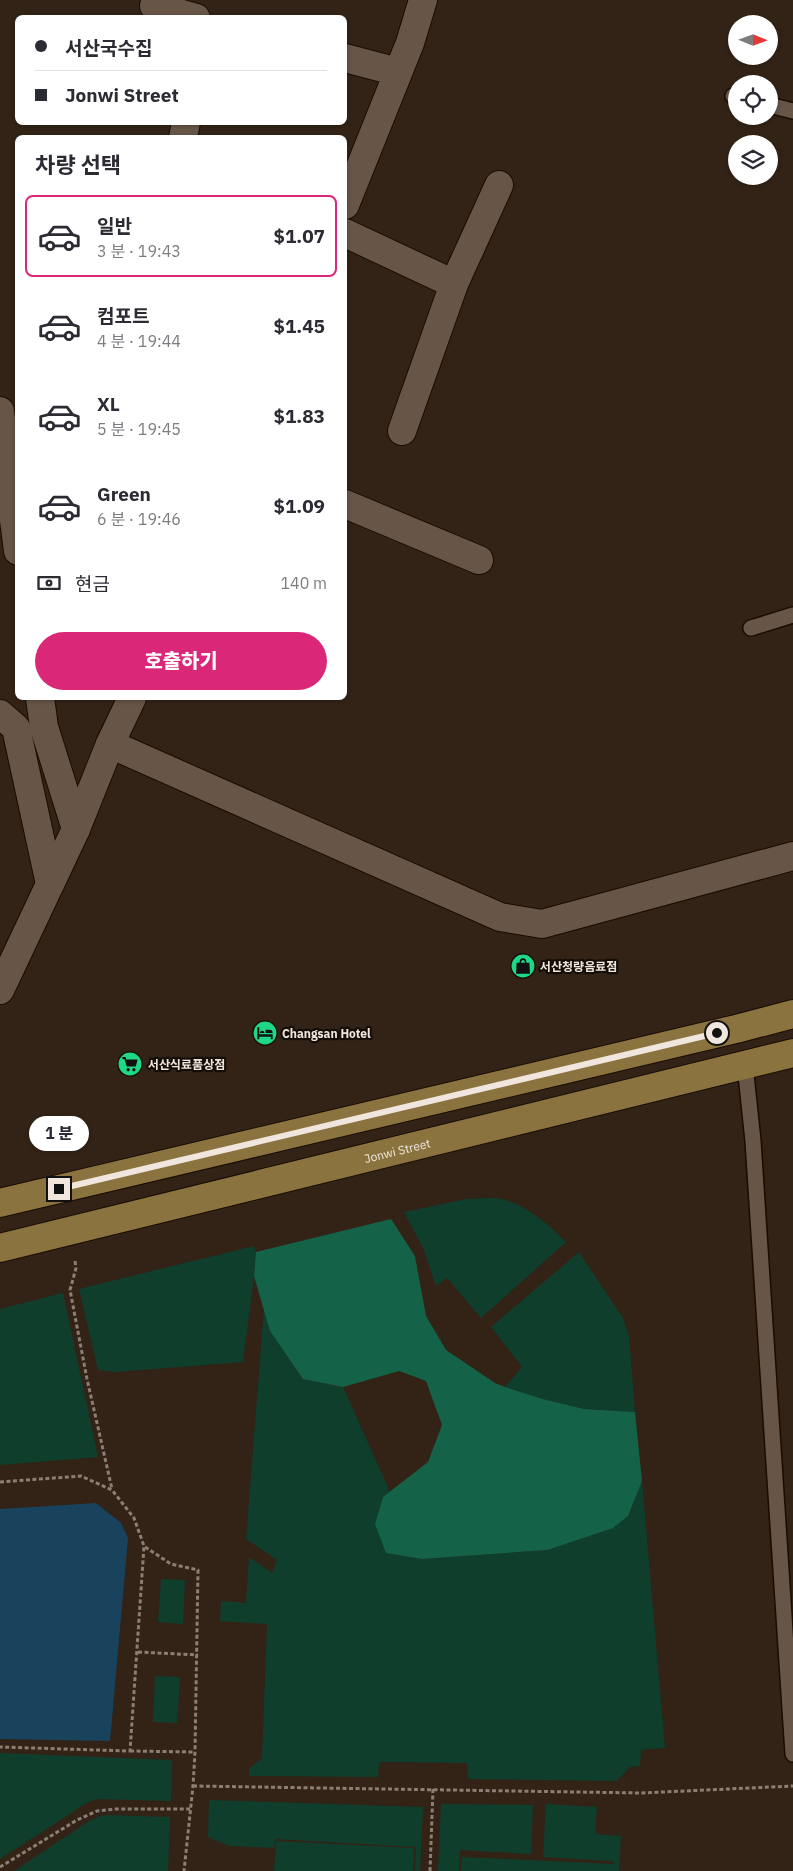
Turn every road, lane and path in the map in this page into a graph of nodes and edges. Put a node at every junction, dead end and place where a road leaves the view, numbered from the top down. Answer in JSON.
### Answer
{"nodes":[{"id":1,"x":156,"y":0,"type":"edge"},
{"id":2,"x":423,"y":0,"type":"edge"},
{"id":3,"x":186,"y":15,"type":"edge"},
{"id":4,"x":347,"y":59,"type":"edge"},
{"id":5,"x":398,"y":72,"type":"junction"},
{"id":6,"x":778,"y":107,"type":"edge"},
{"id":7,"x":793,"y":111,"type":"edge"},
{"id":8,"x":499,"y":185,"type":"dead end"},
{"id":9,"x":347,"y":200,"type":"edge"},
{"id":10,"x":347,"y":234,"type":"edge"},
{"id":11,"x":454,"y":284,"type":"junction"},
{"id":12,"x":0,"y":411,"type":"edge"},
{"id":13,"x":402,"y":430,"type":"dead end"},
{"id":14,"x":347,"y":505,"type":"edge"},
{"id":15,"x":15,"y":528,"type":"edge"},
{"id":16,"x":479,"y":560,"type":"dead end"},
{"id":17,"x":793,"y":615,"type":"edge"},
{"id":18,"x":751,"y":628,"type":"dead end"},
{"id":19,"x":40,"y":700,"type":"edge"},
{"id":20,"x":131,"y":700,"type":"edge"},
{"id":21,"x":0,"y":714,"type":"edge"},
{"id":22,"x":110,"y":744,"type":"junction"},
{"id":23,"x":76,"y":829,"type":"junction"},
{"id":24,"x":793,"y":856,"type":"edge"},
{"id":25,"x":50,"y":884,"type":"junction"},
{"id":26,"x":0,"y":990,"type":"edge"},
{"id":27,"x":793,"y":1014,"type":"edge"},
{"id":28,"x":793,"y":1053,"type":"edge"},
{"id":29,"x":745,"y":1065,"type":"junction"},
{"id":30,"x":0,"y":1203,"type":"edge"},
{"id":31,"x":69,"y":1231,"type":"junction"},
{"id":32,"x":0,"y":1248,"type":"edge"},
{"id":33,"x":0,"y":1482,"type":"edge"},
{"id":34,"x":112,"y":1490,"type":"junction"},
{"id":35,"x":144,"y":1546,"type":"junction"},
{"id":36,"x":138,"y":1652,"type":"junction"},
{"id":37,"x":789,"y":1653,"type":"edge"},
{"id":38,"x":198,"y":1656,"type":"junction"},
{"id":39,"x":0,"y":1747,"type":"edge"},
{"id":40,"x":130,"y":1751,"type":"junction"},
{"id":41,"x":195,"y":1752,"type":"junction"},
{"id":42,"x":793,"y":1754,"type":"edge"},
{"id":43,"x":193,"y":1786,"type":"junction"},
{"id":44,"x":793,"y":1786,"type":"edge"},
{"id":45,"x":433,"y":1789,"type":"junction"},
{"id":46,"x":190,"y":1809,"type":"junction"},
{"id":47,"x":0,"y":1867,"type":"edge"},
{"id":48,"x":184,"y":1871,"type":"edge"},
{"id":49,"x":430,"y":1871,"type":"edge"}],
"edges":[{"from":1,"to":3,"type":"street"},
{"from":2,"to":5,"type":"street"},
{"from":4,"to":5,"type":"street"},
{"from":5,"to":9,"type":"street"},
{"from":6,"to":7,"type":"lane"},
{"from":8,"to":11,"type":"street"},
{"from":10,"to":11,"type":"street"},
{"from":11,"to":13,"type":"street"},
{"from":12,"to":15,"type":"street"},
{"from":14,"to":16,"type":"street"},
{"from":17,"to":18,"type":"lane"},
{"from":19,"to":23,"type":"street"},
{"from":20,"to":22,"type":"street"},
{"from":21,"to":25,"type":"street"},
{"from":22,"to":23,"type":"street"},
{"from":22,"to":24,"type":"street"},
{"from":23,"to":25,"type":"street"},
{"from":25,"to":26,"type":"street"},
{"from":27,"to":30,"type":"main road"},
{"from":28,"to":29,"type":"main road","name":"Jonwi Street"},
{"from":29,"to":31,"type":"main road","name":"Jonwi Street"},
{"from":29,"to":37,"type":"lane"},
{"from":31,"to":32,"type":"main road","name":"Jonwi Street"},
{"from":31,"to":34,"type":"path"},
{"from":33,"to":34,"type":"path"},
{"from":34,"to":35,"type":"path"},
{"from":35,"to":36,"type":"path"},
{"from":35,"to":38,"type":"path"},
{"from":36,"to":38,"type":"path"},
{"from":36,"to":40,"type":"path"},
{"from":37,"to":42,"type":"lane"},
{"from":38,"to":41,"type":"path"},
{"from":39,"to":40,"type":"path"},
{"from":40,"to":41,"type":"path"},
{"from":41,"to":43,"type":"path"},
{"from":43,"to":45,"type":"path"},
{"from":43,"to":46,"type":"path"},
{"from":44,"to":45,"type":"path"},
{"from":45,"to":49,"type":"path"},
{"from":46,"to":47,"type":"path"},
{"from":46,"to":48,"type":"path"}]}
